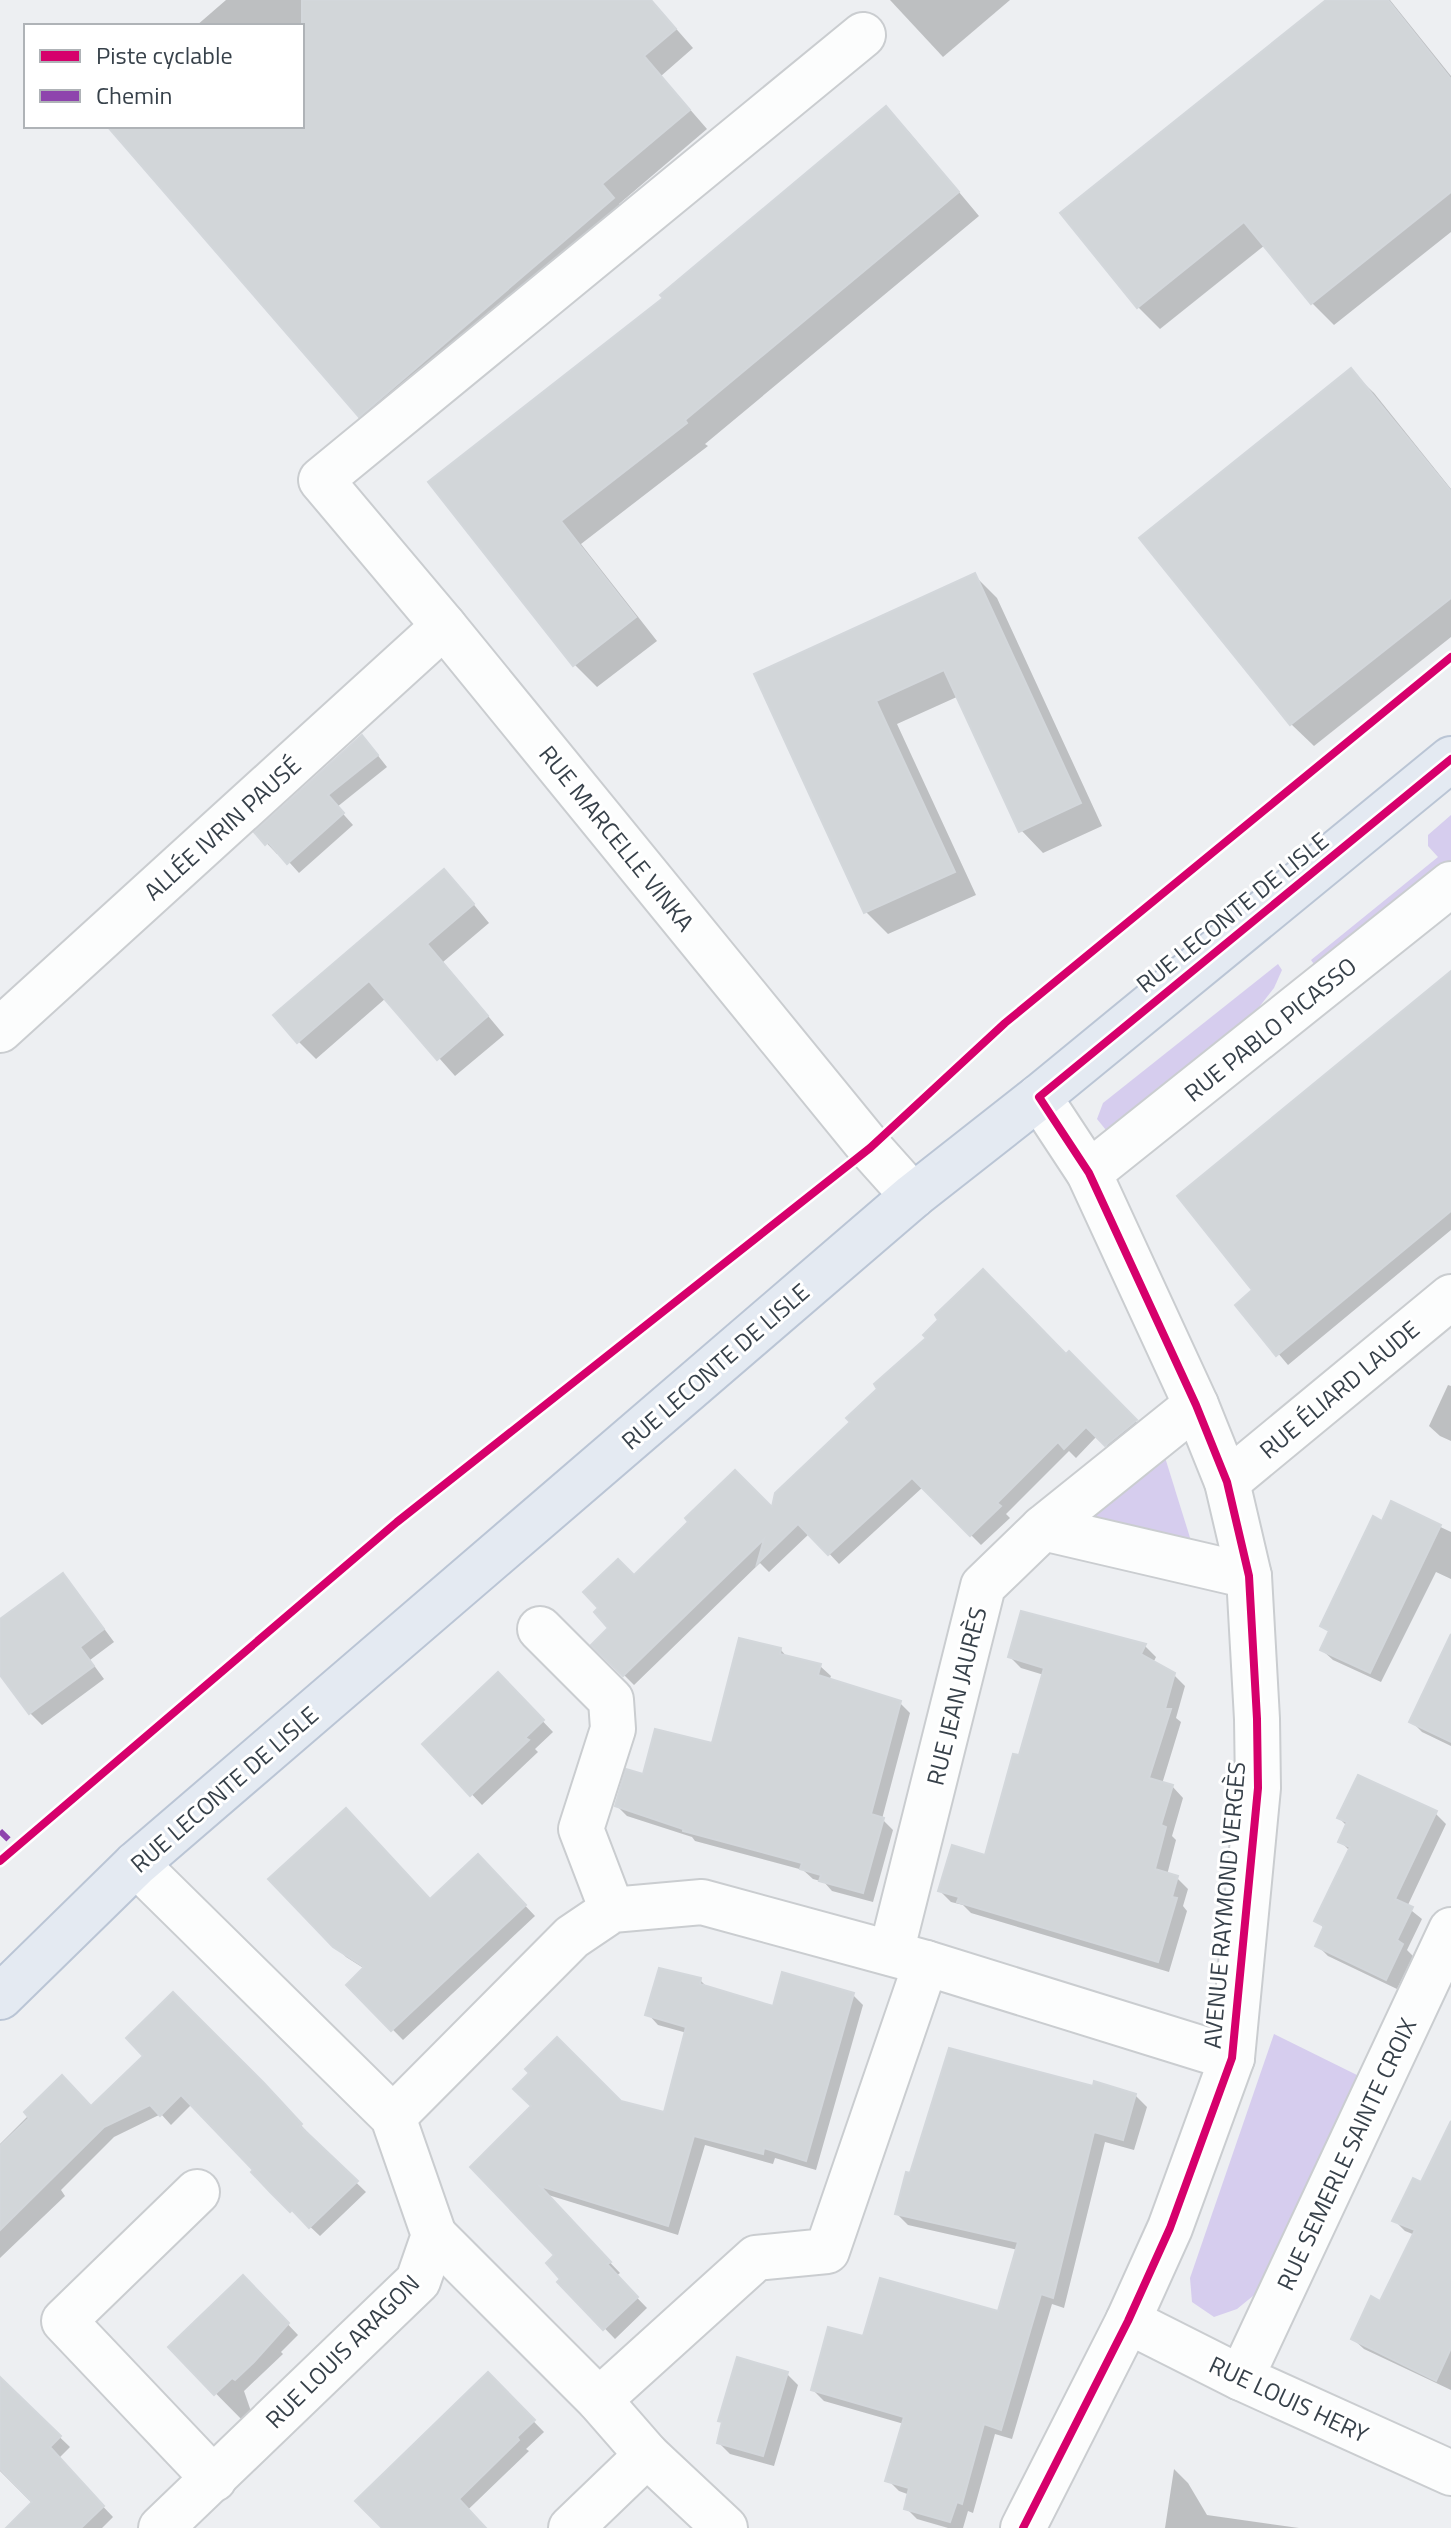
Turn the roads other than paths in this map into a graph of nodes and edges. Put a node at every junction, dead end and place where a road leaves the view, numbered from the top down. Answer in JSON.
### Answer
{"nodes":[{"id":1,"x":863,"y":35,"type":"dead end"},
{"id":2,"x":444,"y":626,"type":"junction"},
{"id":3,"x":1451,"y":759,"type":"edge"},
{"id":4,"x":1451,"y":884,"type":"edge"},
{"id":5,"x":0,"y":1030,"type":"edge"},
{"id":6,"x":1039,"y":1097,"type":"junction"},
{"id":7,"x":1089,"y":1173,"type":"junction"},
{"id":8,"x":913,"y":1196,"type":"junction"},
{"id":9,"x":1451,"y":1297,"type":"edge"},
{"id":10,"x":1196,"y":1405,"type":"junction"},
{"id":11,"x":1227,"y":1482,"type":"junction"},
{"id":12,"x":1043,"y":1528,"type":"junction"},
{"id":13,"x":1249,"y":1576,"type":"junction"},
{"id":14,"x":540,"y":1629,"type":"dead end"},
{"id":15,"x":136,"y":1864,"type":"junction"},
{"id":16,"x":612,"y":1910,"type":"junction"},
{"id":17,"x":1451,"y":1930,"type":"edge"},
{"id":18,"x":909,"y":1958,"type":"junction"},
{"id":19,"x":0,"y":1997,"type":"edge"},
{"id":20,"x":1232,"y":2058,"type":"junction"},
{"id":21,"x":393,"y":2117,"type":"junction"},
{"id":22,"x":197,"y":2192,"type":"dead end"},
{"id":23,"x":434,"y":2235,"type":"junction"},
{"id":24,"x":1128,"y":2321,"type":"junction"},
{"id":25,"x":1241,"y":2378,"type":"junction"},
{"id":26,"x":599,"y":2400,"type":"junction"},
{"id":27,"x":647,"y":2455,"type":"junction"},
{"id":28,"x":1451,"y":2473,"type":"edge"},
{"id":29,"x":214,"y":2479,"type":"junction"},
{"id":30,"x":161,"y":2528,"type":"edge"},
{"id":31,"x":571,"y":2528,"type":"edge"},
{"id":32,"x":725,"y":2528,"type":"edge"},
{"id":33,"x":1023,"y":2528,"type":"edge"}],
"edges":[{"from":1,"to":2,"type":"street","name":"RUE MARCELLE VINKA"},
{"from":2,"to":5,"type":"street","name":"ALLÉE IVRIN PAUSÉ"},
{"from":2,"to":8,"type":"street","name":"RUE MARCELLE VINKA"},
{"from":3,"to":6,"type":"main road","name":"RUE LECONTE DE LISLE"},
{"from":4,"to":7,"type":"street","name":"RUE PABLO PICASSO"},
{"from":6,"to":7,"type":"street","name":"AVENUE RAYMOND VERGÈS"},
{"from":6,"to":8,"type":"main road","name":"RUE LECONTE DE LISLE"},
{"from":7,"to":10,"type":"street","name":"AVENUE RAYMOND VERGÈS"},
{"from":8,"to":15,"type":"main road","name":"RUE LECONTE DE LISLE"},
{"from":9,"to":11,"type":"street","name":"RUE ÉLIARD LAUDE"},
{"from":10,"to":11,"type":"street","name":"AVENUE RAYMOND VERGÈS"},
{"from":10,"to":12,"type":"street","name":"RUE JEAN JAURÈS"},
{"from":11,"to":13,"type":"street","name":"AVENUE RAYMOND VERGÈS"},
{"from":12,"to":13,"type":"street"},
{"from":12,"to":18,"type":"street","name":"RUE JEAN JAURÈS"},
{"from":13,"to":20,"type":"street","name":"AVENUE RAYMOND VERGÈS"},
{"from":14,"to":16,"type":"street"},
{"from":15,"to":19,"type":"main road","name":"RUE LECONTE DE LISLE"},
{"from":15,"to":21,"type":"street"},
{"from":16,"to":18,"type":"street"},
{"from":16,"to":21,"type":"street"},
{"from":17,"to":25,"type":"street","name":"RUE SEMERLE SAINTE CROIX"},
{"from":18,"to":20,"type":"street"},
{"from":18,"to":26,"type":"street","name":"RUE JEAN JAURÈS"},
{"from":20,"to":24,"type":"street","name":"AVENUE RAYMOND VERGÈS"},
{"from":21,"to":23,"type":"street"},
{"from":22,"to":29,"type":"street"},
{"from":23,"to":26,"type":"street"},
{"from":23,"to":29,"type":"street","name":"RUE LOUIS ARAGON"},
{"from":24,"to":25,"type":"street","name":"RUE LOUIS HERY"},
{"from":24,"to":33,"type":"street","name":"AVENUE RAYMOND VERGÈS"},
{"from":25,"to":28,"type":"street","name":"RUE LOUIS HERY"},
{"from":26,"to":27,"type":"street"},
{"from":27,"to":31,"type":"street"},
{"from":27,"to":32,"type":"street"},
{"from":29,"to":30,"type":"street","name":"RUE LOUIS ARAGON"}]}
